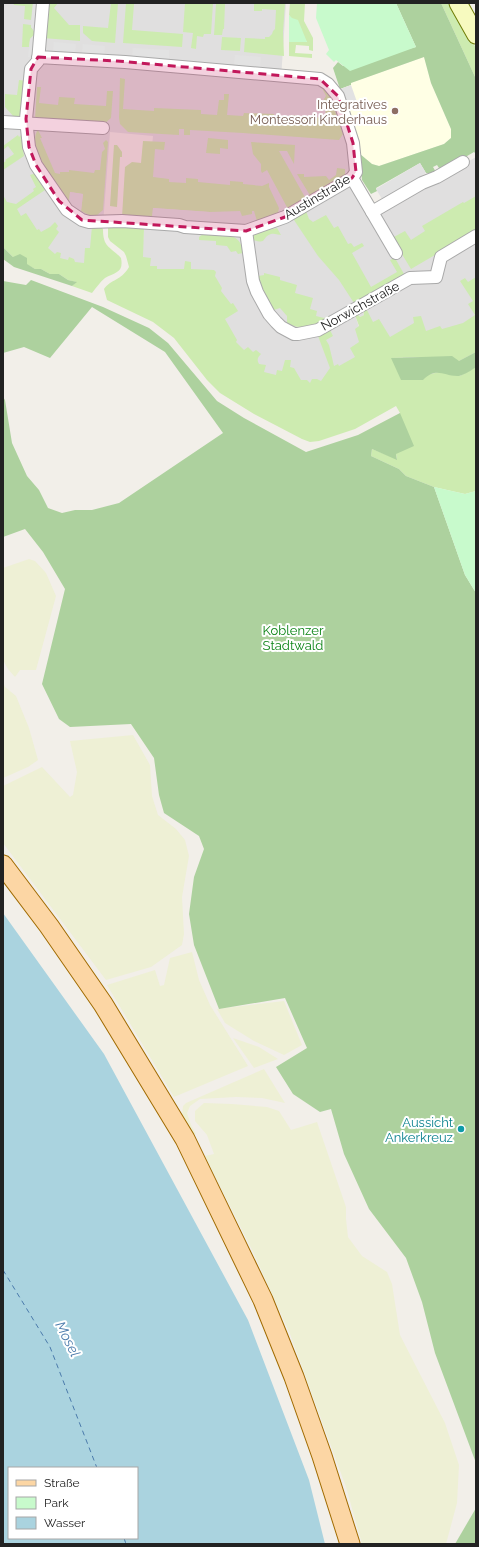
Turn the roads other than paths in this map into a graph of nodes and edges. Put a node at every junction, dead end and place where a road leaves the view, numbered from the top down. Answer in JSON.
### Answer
{"nodes":[{"id":1,"x":42,"y":3,"type":"edge"},
{"id":2,"x":458,"y":3,"type":"edge"},
{"id":3,"x":476,"y":35,"type":"edge"},
{"id":4,"x":38,"y":57,"type":"junction"},
{"id":5,"x":3,"y":122,"type":"edge"},
{"id":6,"x":26,"y":123,"type":"junction"},
{"id":7,"x":103,"y":128,"type":"dead end"},
{"id":8,"x":463,"y":162,"type":"dead end"},
{"id":9,"x":352,"y":178,"type":"junction"},
{"id":10,"x":372,"y":212,"type":"junction"},
{"id":11,"x":246,"y":231,"type":"junction"},
{"id":12,"x":476,"y":236,"type":"edge"},
{"id":13,"x":396,"y":253,"type":"dead end"},
{"id":14,"x":3,"y":865,"type":"edge"},
{"id":15,"x":350,"y":1544,"type":"edge"}],
"edges":[{"from":1,"to":4,"type":"street","name":"Austinstraße"},
{"from":2,"to":3,"type":"street"},
{"from":4,"to":6,"type":"street","name":"Austinstraße"},
{"from":4,"to":9,"type":"street","name":"Austinstraße"},
{"from":5,"to":6,"type":"street"},
{"from":6,"to":7,"type":"street"},
{"from":6,"to":11,"type":"street","name":"Austinstraße"},
{"from":8,"to":10,"type":"street"},
{"from":9,"to":10,"type":"street"},
{"from":9,"to":11,"type":"street","name":"Austinstraße"},
{"from":10,"to":13,"type":"street"},
{"from":11,"to":12,"type":"street","name":"Norwichstraße"},
{"from":14,"to":15,"type":"main road"}]}
